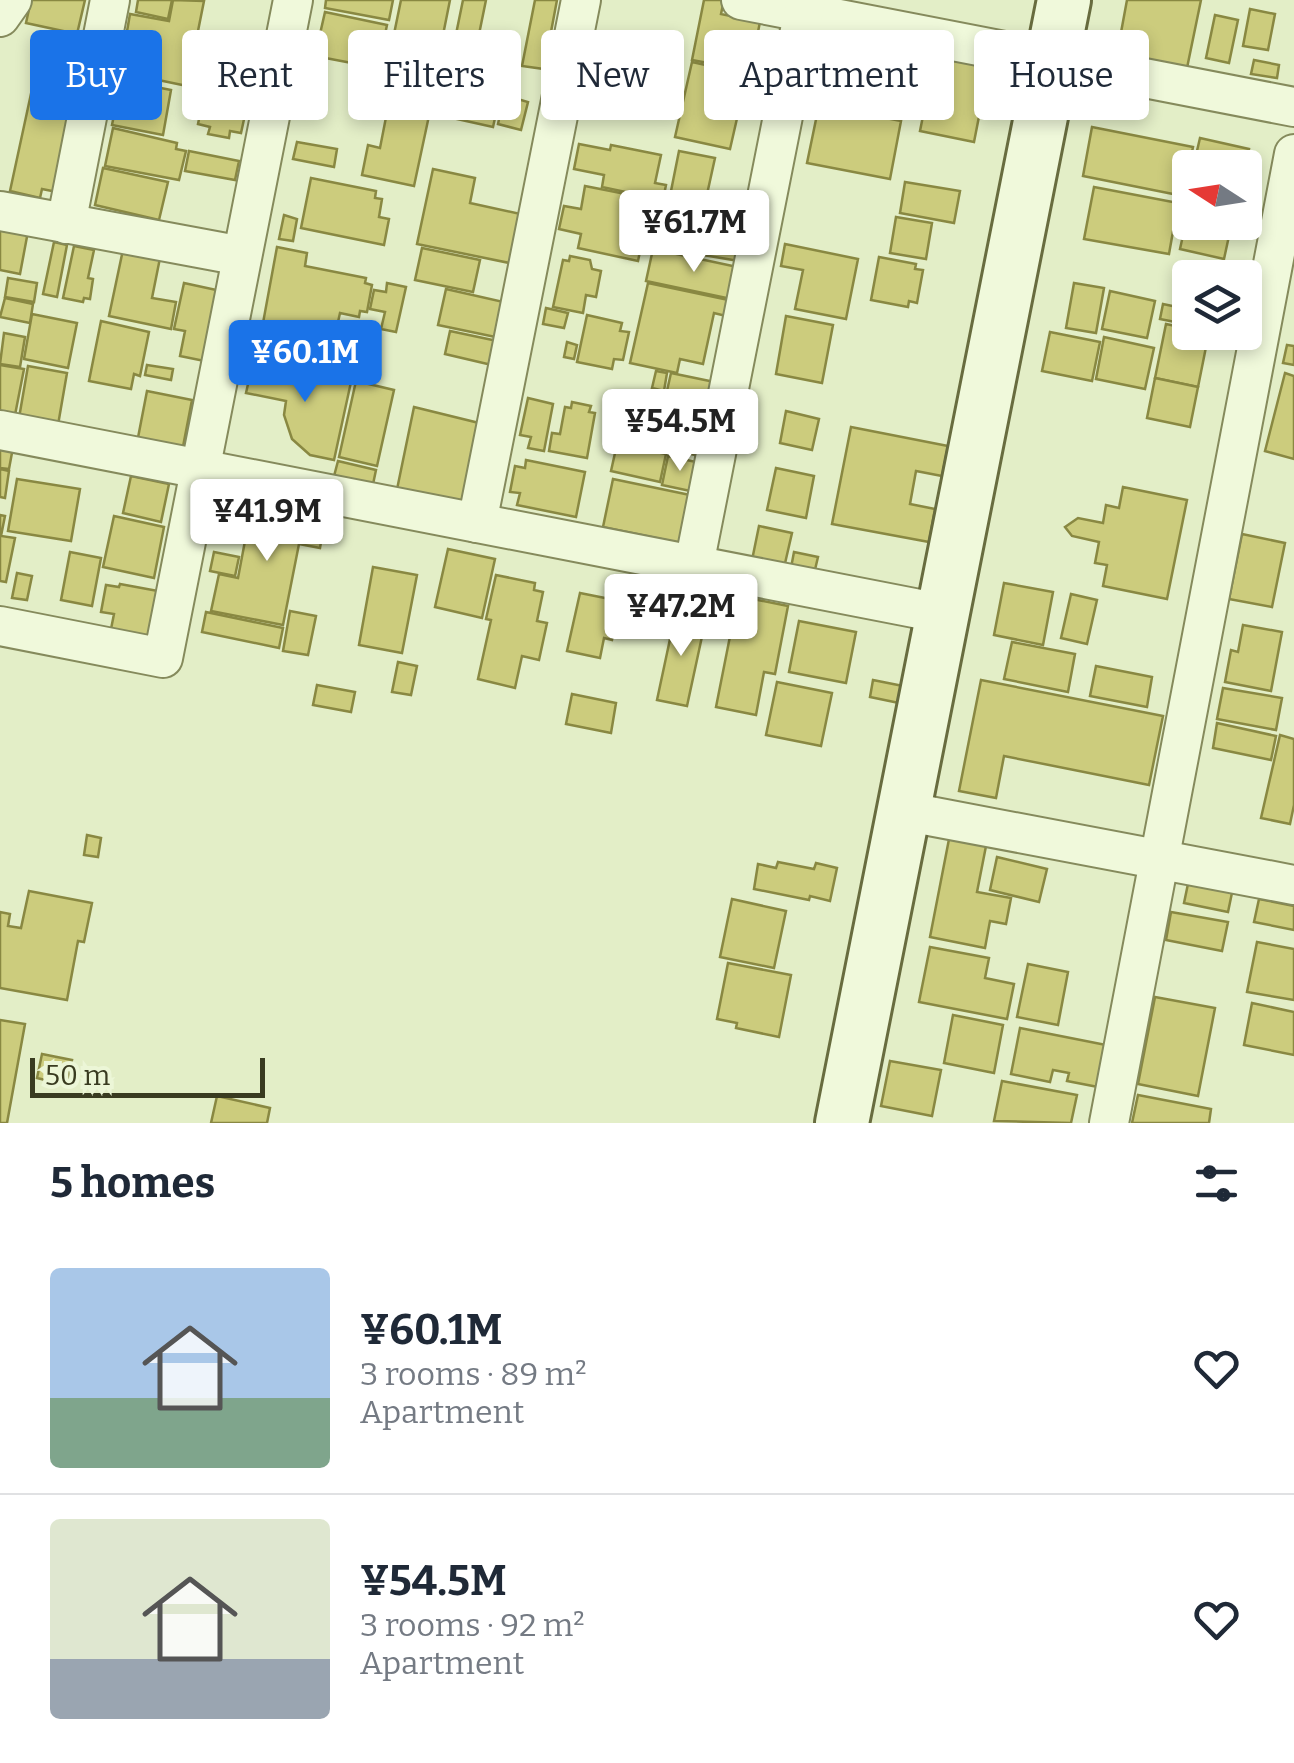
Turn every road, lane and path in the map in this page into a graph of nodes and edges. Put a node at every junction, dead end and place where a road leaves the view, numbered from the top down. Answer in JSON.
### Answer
{"nodes":[{"id":1,"x":12,"y":0,"type":"edge"},
{"id":2,"x":110,"y":0,"type":"edge"},
{"id":3,"x":293,"y":0,"type":"edge"},
{"id":4,"x":581,"y":0,"type":"edge"},
{"id":5,"x":742,"y":0,"type":"edge"},
{"id":6,"x":1064,"y":0,"type":"edge"},
{"id":7,"x":804,"y":6,"type":"edge"},
{"id":8,"x":0,"y":18,"type":"edge"},
{"id":9,"x":1058,"y":30,"type":"edge"},
{"id":10,"x":974,"y":42,"type":"edge"},
{"id":11,"x":1149,"y":78,"type":"edge"},
{"id":12,"x":1294,"y":107,"type":"edge"},
{"id":13,"x":1040,"y":120,"type":"edge"},
{"id":14,"x":1294,"y":154,"type":"edge"},
{"id":15,"x":0,"y":212,"type":"edge"},
{"id":16,"x":66,"y":224,"type":"junction"},
{"id":17,"x":242,"y":256,"type":"junction"},
{"id":18,"x":0,"y":430,"type":"edge"},
{"id":19,"x":202,"y":469,"type":"junction"},
{"id":20,"x":477,"y":523,"type":"junction"},
{"id":21,"x":694,"y":565,"type":"junction"},
{"id":22,"x":945,"y":614,"type":"junction"},
{"id":23,"x":0,"y":626,"type":"edge"},
{"id":24,"x":903,"y":812,"type":"junction"},
{"id":25,"x":1159,"y":860,"type":"junction"},
{"id":26,"x":1294,"y":885,"type":"edge"},
{"id":27,"x":842,"y":1123,"type":"edge"},
{"id":28,"x":1109,"y":1123,"type":"edge"}],
"edges":[{"from":1,"to":8,"type":"street"},
{"from":2,"to":16,"type":"street"},
{"from":3,"to":17,"type":"street"},
{"from":4,"to":20,"type":"street"},
{"from":5,"to":7,"type":"street"},
{"from":6,"to":9,"type":"street"},
{"from":7,"to":10,"type":"street"},
{"from":7,"to":21,"type":"street"},
{"from":11,"to":12,"type":"street"},
{"from":13,"to":22,"type":"street"},
{"from":14,"to":25,"type":"street"},
{"from":15,"to":16,"type":"street"},
{"from":16,"to":17,"type":"street"},
{"from":17,"to":19,"type":"street"},
{"from":18,"to":19,"type":"street"},
{"from":19,"to":20,"type":"street"},
{"from":19,"to":23,"type":"street"},
{"from":20,"to":21,"type":"street"},
{"from":21,"to":22,"type":"street"},
{"from":22,"to":24,"type":"street"},
{"from":24,"to":25,"type":"street"},
{"from":24,"to":27,"type":"street"},
{"from":25,"to":26,"type":"street"},
{"from":25,"to":28,"type":"street"}]}
